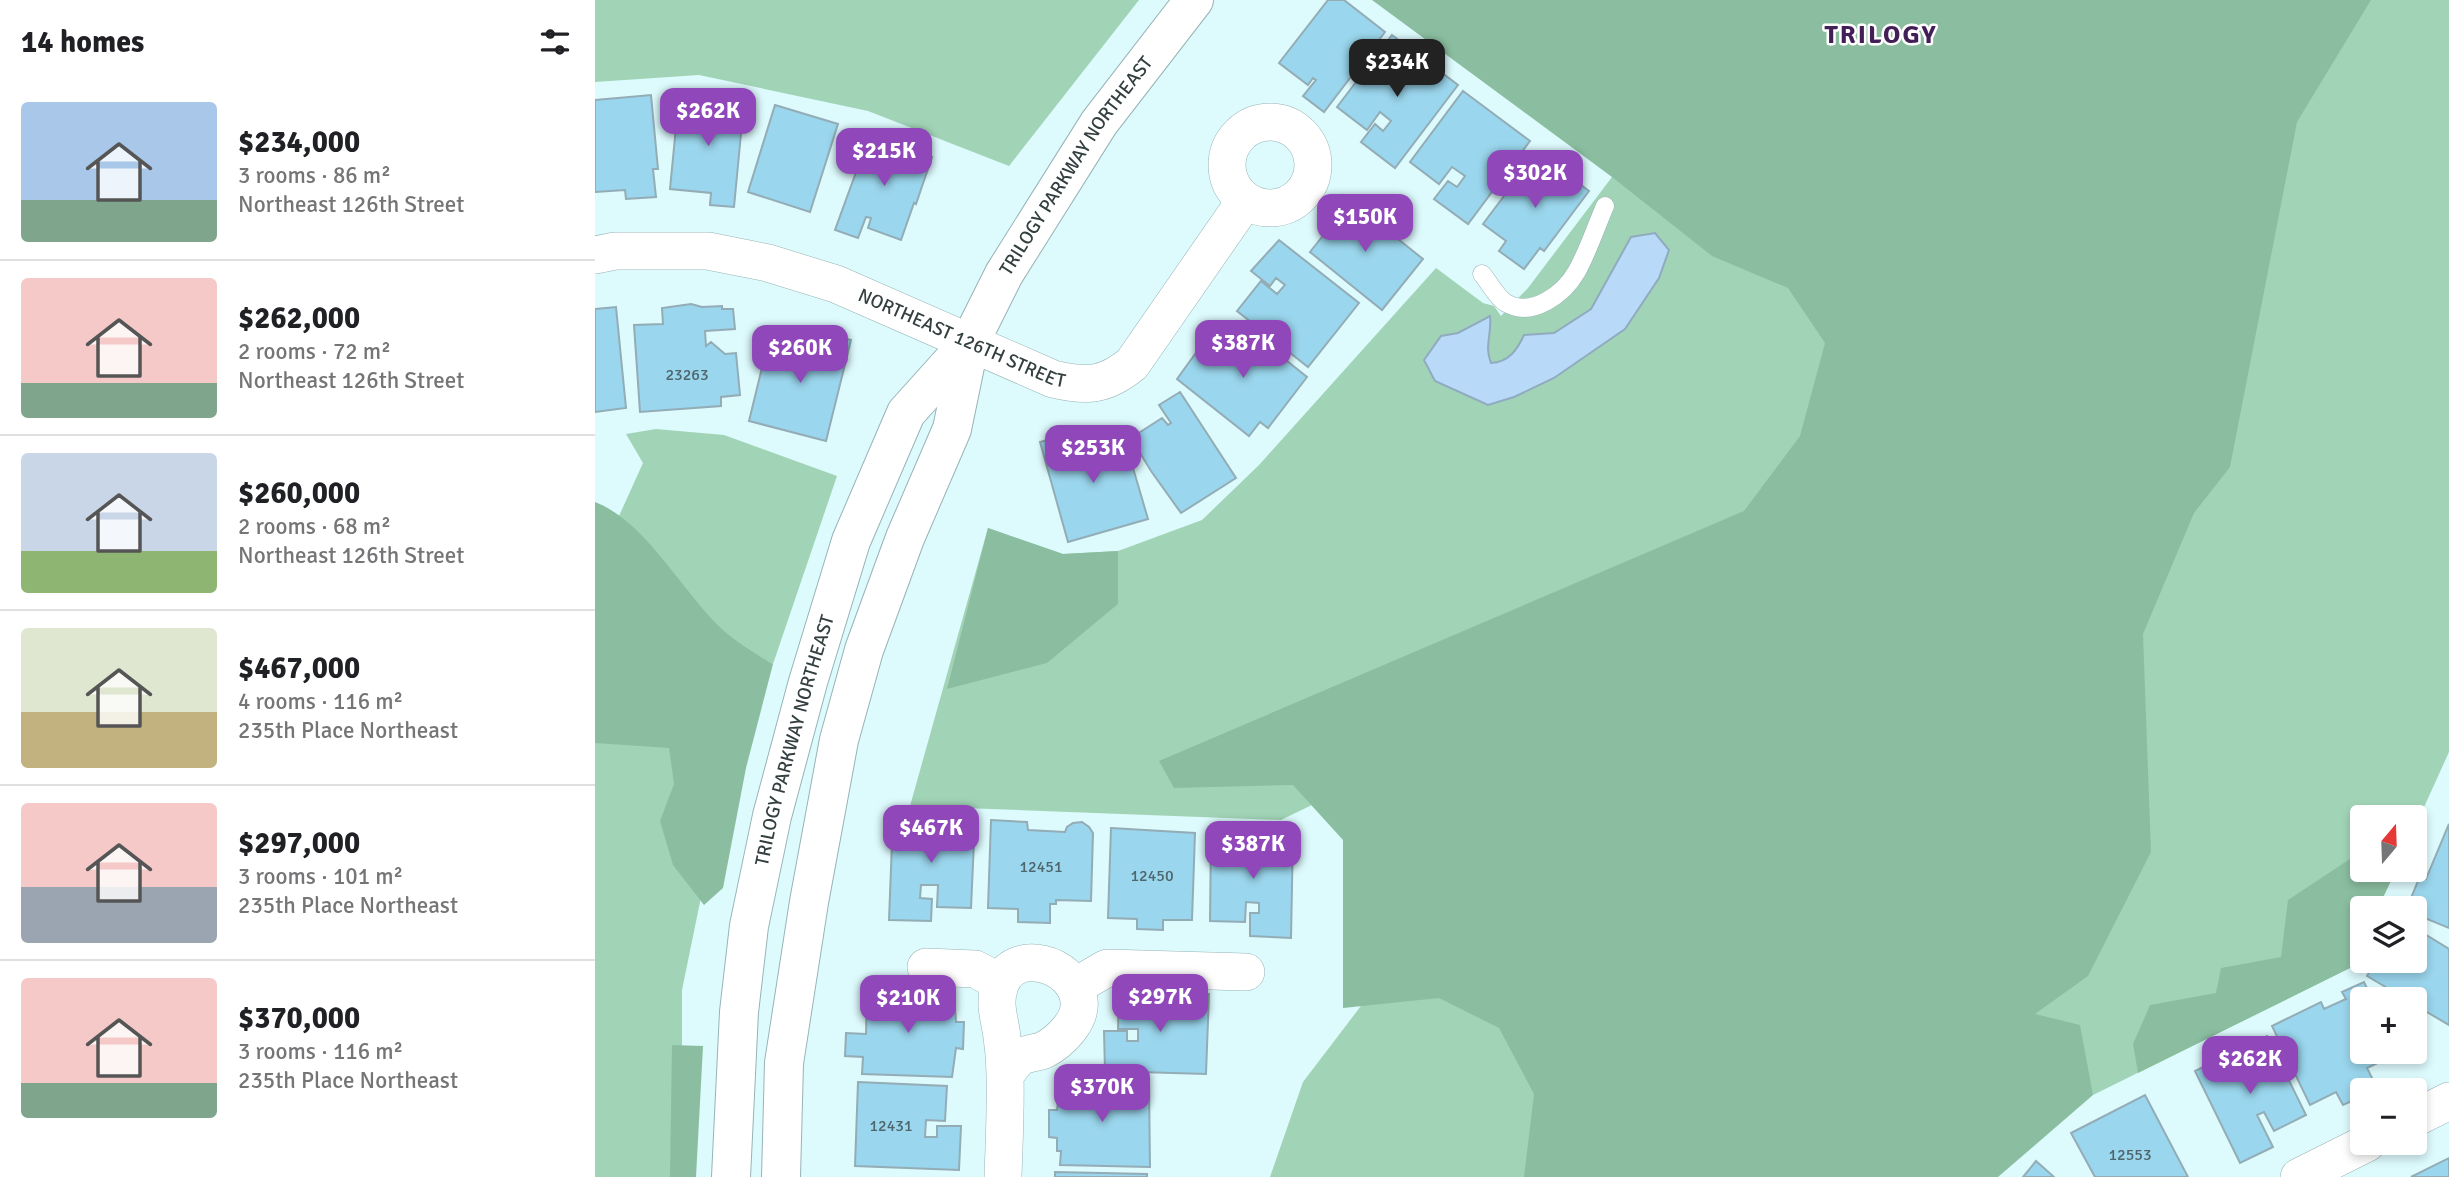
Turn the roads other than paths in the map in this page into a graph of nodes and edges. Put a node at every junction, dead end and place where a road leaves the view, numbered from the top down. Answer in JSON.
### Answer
{"nodes":[{"id":1,"x":1194,"y":0,"type":"edge"},
{"id":2,"x":1245,"y":201,"type":"dead end"},
{"id":3,"x":1605,"y":206,"type":"dead end"},
{"id":4,"x":595,"y":255,"type":"edge"},
{"id":5,"x":1482,"y":274,"type":"dead end"},
{"id":6,"x":969,"y":342,"type":"junction"},
{"id":7,"x":926,"y":967,"type":"dead end"},
{"id":8,"x":1245,"y":972,"type":"dead end"},
{"id":9,"x":1000,"y":982,"type":"junction"},
{"id":10,"x":1076,"y":986,"type":"junction"},
{"id":11,"x":1005,"y":1075,"type":"junction"},
{"id":12,"x":2449,"y":1101,"type":"edge"},
{"id":13,"x":2427,"y":1112,"type":"edge"},
{"id":14,"x":2350,"y":1152,"type":"edge"},
{"id":15,"x":731,"y":1177,"type":"edge"},
{"id":16,"x":781,"y":1177,"type":"edge"},
{"id":17,"x":1003,"y":1177,"type":"edge"},
{"id":18,"x":2299,"y":1177,"type":"edge"}],
"edges":[{"from":1,"to":6,"type":"street","name":"TRILOGY PARKWAY NORTHEAST"},
{"from":2,"to":6,"type":"street","name":"NORTHEAST 126TH STREET"},
{"from":3,"to":5,"type":"lane"},
{"from":4,"to":6,"type":"street","name":"NORTHEAST 126TH STREET"},
{"from":6,"to":15,"type":"street","name":"TRILOGY PARKWAY NORTHEAST"},
{"from":6,"to":16,"type":"street","name":"TRILOGY PARKWAY NORTHEAST"},
{"from":7,"to":9,"type":"street"},
{"from":8,"to":10,"type":"street"},
{"from":9,"to":10,"type":"street"},
{"from":9,"to":11,"type":"street"},
{"from":10,"to":11,"type":"street"},
{"from":11,"to":17,"type":"street"},
{"from":12,"to":13,"type":"street"},
{"from":14,"to":18,"type":"street"}]}
